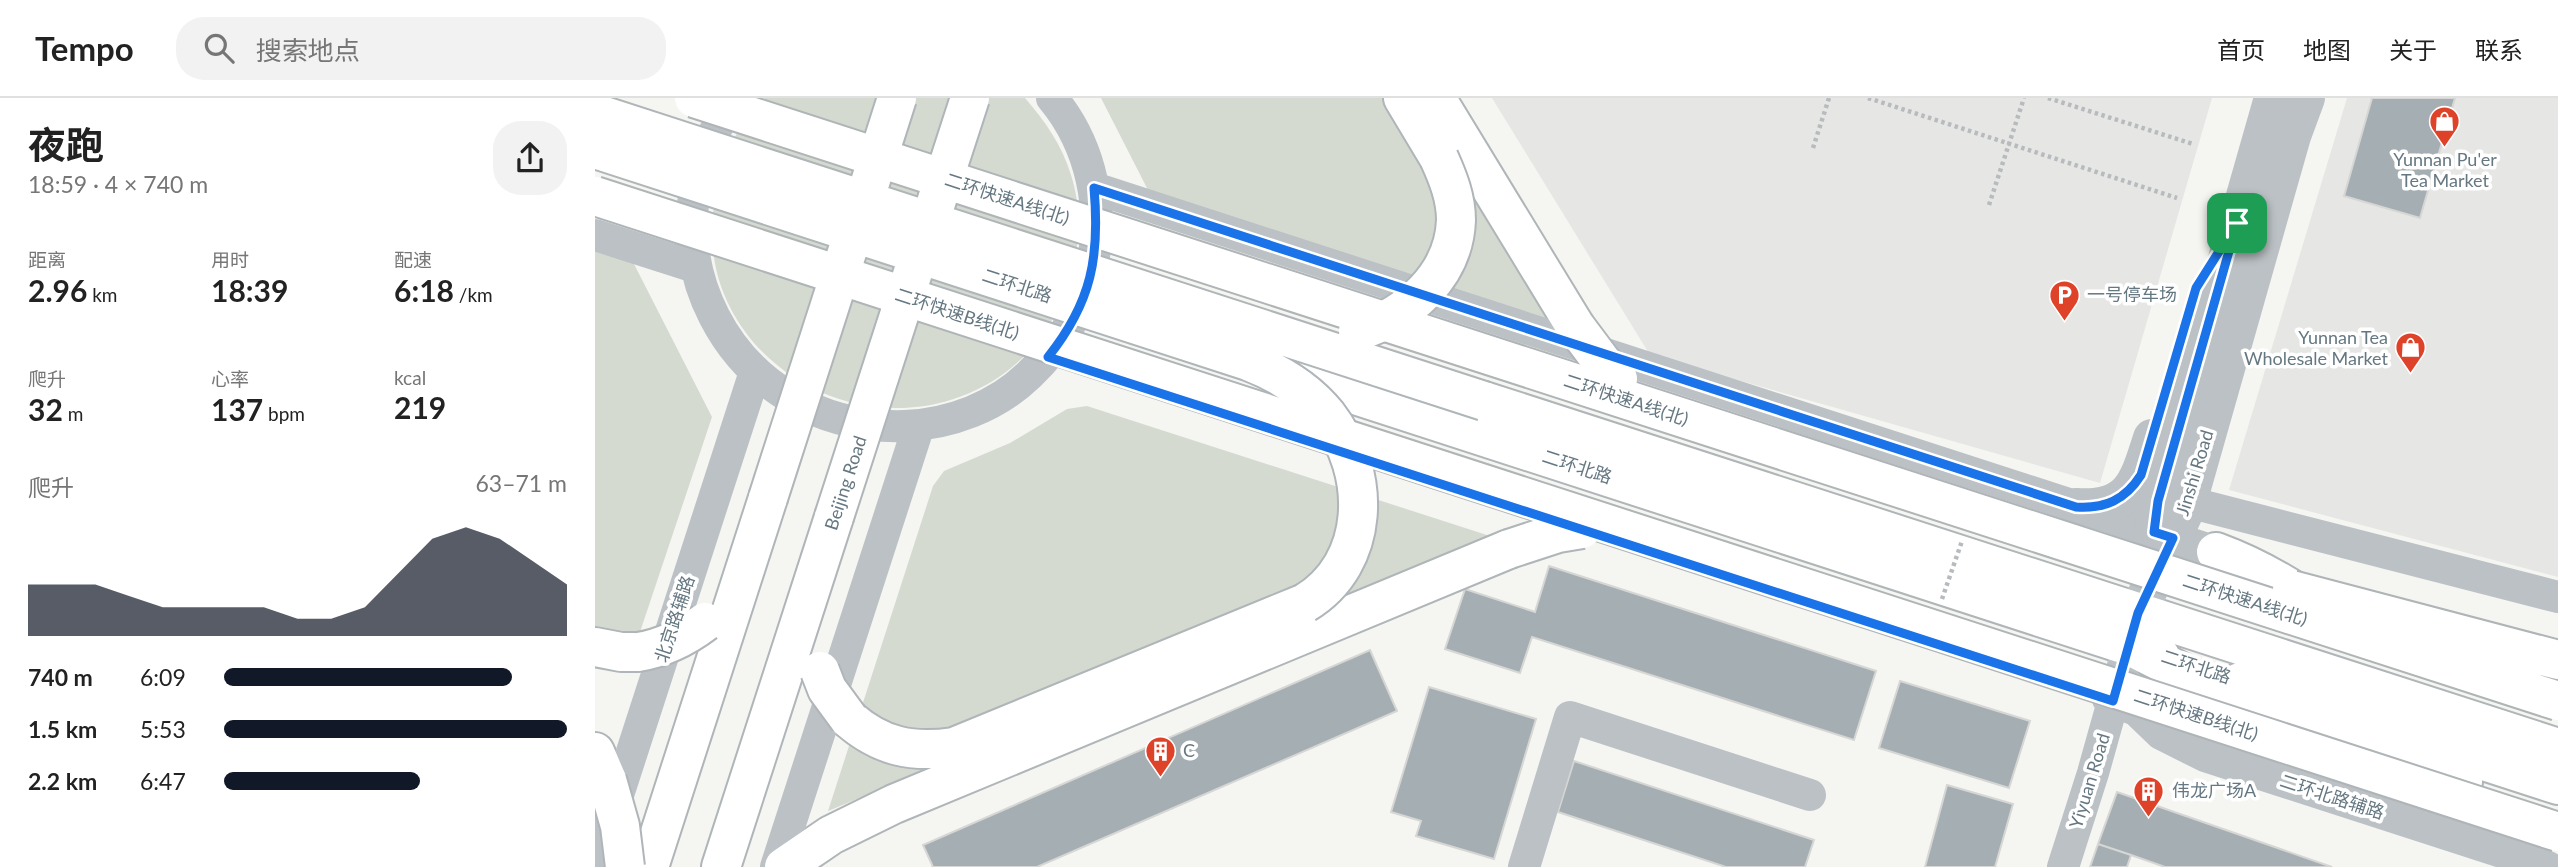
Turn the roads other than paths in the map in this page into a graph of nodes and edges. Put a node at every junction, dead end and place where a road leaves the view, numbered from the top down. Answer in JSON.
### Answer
{"nodes":[{"id":1,"x":694,"y":98,"type":"edge"},
{"id":2,"x":736,"y":98,"type":"edge"},
{"id":3,"x":897,"y":98,"type":"edge"},
{"id":4,"x":970,"y":98,"type":"edge"},
{"id":5,"x":1052,"y":98,"type":"edge"},
{"id":6,"x":1403,"y":98,"type":"edge"},
{"id":7,"x":1436,"y":98,"type":"edge"},
{"id":8,"x":2273,"y":98,"type":"edge"},
{"id":9,"x":2306,"y":98,"type":"edge"},
{"id":10,"x":595,"y":113,"type":"edge"},
{"id":11,"x":595,"y":149,"type":"edge"},
{"id":12,"x":1094,"y":188,"type":"junction"},
{"id":13,"x":595,"y":197,"type":"edge"},
{"id":14,"x":2237,"y":223,"type":"junction"},
{"id":15,"x":595,"y":235,"type":"edge"},
{"id":16,"x":695,"y":267,"type":"junction"},
{"id":17,"x":1255,"y":345,"type":"junction"},
{"id":18,"x":1048,"y":357,"type":"junction"},
{"id":19,"x":755,"y":372,"type":"junction"},
{"id":20,"x":919,"y":425,"type":"junction"},
{"id":21,"x":1937,"y":500,"type":"junction"},
{"id":22,"x":2188,"y":502,"type":"junction"},
{"id":23,"x":2076,"y":507,"type":"junction"},
{"id":24,"x":1777,"y":514,"type":"junction"},
{"id":25,"x":2163,"y":535,"type":"junction"},
{"id":26,"x":755,"y":539,"type":"junction"},
{"id":27,"x":2217,"y":552,"type":"junction"},
{"id":28,"x":821,"y":560,"type":"junction"},
{"id":29,"x":2558,"y":597,"type":"edge"},
{"id":30,"x":2133,"y":629,"type":"junction"},
{"id":31,"x":595,"y":647,"type":"edge"},
{"id":32,"x":2558,"y":661,"type":"edge"},
{"id":33,"x":2071,"y":674,"type":"junction"},
{"id":34,"x":2558,"y":701,"type":"edge"},
{"id":35,"x":2125,"y":705,"type":"junction"},
{"id":36,"x":2558,"y":748,"type":"edge"},
{"id":37,"x":2371,"y":750,"type":"junction"},
{"id":38,"x":2496,"y":762,"type":"junction"},
{"id":39,"x":601,"y":766,"type":"edge"},
{"id":40,"x":2558,"y":785,"type":"edge"},
{"id":41,"x":1810,"y":795,"type":"dead end"},
{"id":42,"x":2558,"y":811,"type":"edge"},
{"id":43,"x":2558,"y":832,"type":"edge"},
{"id":44,"x":788,"y":862,"type":"edge"},
{"id":45,"x":595,"y":866,"type":"edge"},
{"id":46,"x":625,"y":867,"type":"edge"},
{"id":47,"x":649,"y":867,"type":"edge"},
{"id":48,"x":721,"y":867,"type":"edge"},
{"id":49,"x":1524,"y":867,"type":"edge"},
{"id":50,"x":2063,"y":867,"type":"edge"},
{"id":51,"x":2548,"y":867,"type":"edge"}],
"edges":[{"from":1,"to":21,"type":"main road","name":"二环快速A线(北)","bridge":true},
{"from":2,"to":16,"type":"street"},
{"from":3,"to":26,"type":"main road","bridge":true},
{"from":4,"to":28,"type":"main road","name":"Beijing Road","bridge":true},
{"from":5,"to":12,"type":"street"},
{"from":6,"to":17,"type":"main road","bridge":true},
{"from":7,"to":24,"type":"main road","bridge":true},
{"from":8,"to":14,"type":"street","name":"Jinshi Road"},
{"from":9,"to":22,"type":"street","name":"Jinshi Road"},
{"from":10,"to":17,"type":"main road","name":"二环北路","bridge":true},
{"from":11,"to":17,"type":"main road","name":"二环北路","bridge":true},
{"from":12,"to":18,"type":"street"},
{"from":12,"to":23,"type":"street"},
{"from":13,"to":33,"type":"main road","name":"二环快速B线(北)","bridge":true},
{"from":14,"to":23,"type":"street"},
{"from":14,"to":25,"type":"street","name":"Jinshi Road"},
{"from":15,"to":16,"type":"street"},
{"from":16,"to":19,"type":"street"},
{"from":17,"to":24,"type":"main road","name":"二环北路","bridge":true},
{"from":17,"to":28,"type":"main road","bridge":true},
{"from":18,"to":20,"type":"street"},
{"from":18,"to":35,"type":"street","name":"二环北路辅路"},
{"from":19,"to":20,"type":"street"},
{"from":19,"to":45,"type":"street","name":"北京路辅路"},
{"from":20,"to":44,"type":"street"},
{"from":21,"to":32,"type":"main road","bridge":true},
{"from":21,"to":34,"type":"main road","name":"二环快速A线(北)","bridge":true},
{"from":22,"to":25,"type":"street","name":"Jinshi Road"},
{"from":22,"to":29,"type":"street"},
{"from":23,"to":25,"type":"street"},
{"from":24,"to":30,"type":"main road","name":"二环北路"},
{"from":24,"to":44,"type":"main road","bridge":true},
{"from":25,"to":27,"type":"street"},
{"from":25,"to":30,"type":"street","name":"Jinshi Road"},
{"from":26,"to":31,"type":"main road","bridge":true},
{"from":26,"to":47,"type":"main road"},
{"from":27,"to":32,"type":"street"},
{"from":27,"to":38,"type":"main road"},
{"from":28,"to":48,"type":"main road","name":"Beijing Road"},
{"from":30,"to":35,"type":"street","name":"Yiyuan Road"},
{"from":30,"to":37,"type":"main road"},
{"from":30,"to":38,"type":"main road","name":"二环北路"},
{"from":33,"to":42,"type":"main road","bridge":true},
{"from":33,"to":43,"type":"main road","name":"二环快速B线(北)","bridge":true},
{"from":35,"to":37,"type":"main road"},
{"from":35,"to":50,"type":"street","name":"Yiyuan Road"},
{"from":35,"to":51,"type":"street","name":"二环北路辅路"},
{"from":36,"to":38,"type":"main road","name":"二环北路"},
{"from":37,"to":38,"type":"main road"},
{"from":38,"to":40,"type":"main road","name":"二环北路"},
{"from":38,"to":42,"type":"main road"},
{"from":39,"to":46,"type":"main road","bridge":true},
{"from":41,"to":49,"type":"street"}]}
